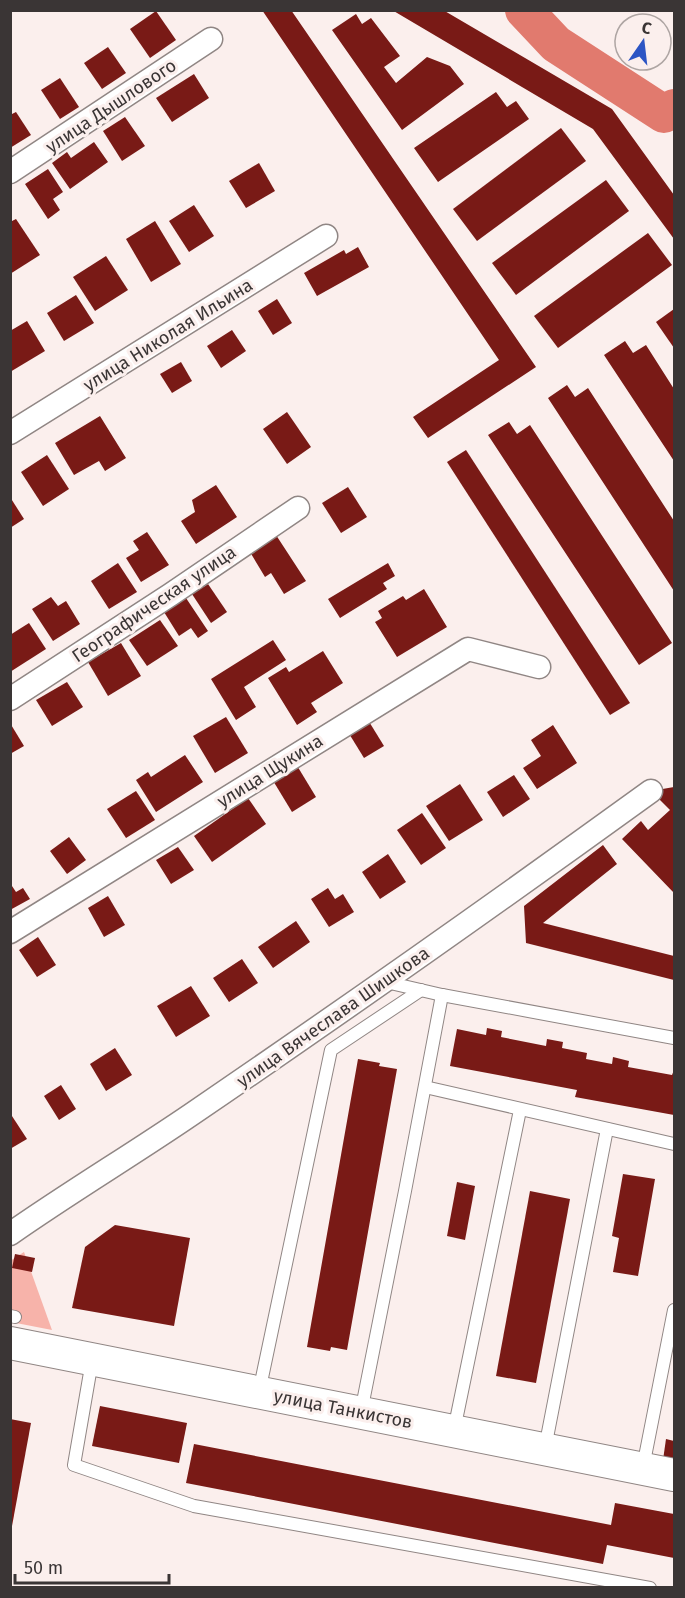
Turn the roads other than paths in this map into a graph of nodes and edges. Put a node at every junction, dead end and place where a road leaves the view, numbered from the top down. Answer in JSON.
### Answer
{"nodes":[{"id":1,"x":211,"y":39,"type":"dead end"},
{"id":2,"x":10,"y":172,"type":"edge"},
{"id":3,"x":326,"y":236,"type":"dead end"},
{"id":4,"x":10,"y":433,"type":"edge"},
{"id":5,"x":298,"y":508,"type":"dead end"},
{"id":6,"x":538,"y":667,"type":"dead end"},
{"id":7,"x":10,"y":699,"type":"edge"},
{"id":8,"x":651,"y":792,"type":"dead end"},
{"id":9,"x":10,"y":932,"type":"edge"},
{"id":10,"x":386,"y":982,"type":"junction"},
{"id":11,"x":421,"y":990,"type":"junction"},
{"id":12,"x":442,"y":994,"type":"junction"},
{"id":13,"x":675,"y":1038,"type":"edge"},
{"id":14,"x":425,"y":1087,"type":"junction"},
{"id":15,"x":519,"y":1110,"type":"junction"},
{"id":16,"x":607,"y":1129,"type":"junction"},
{"id":17,"x":675,"y":1144,"type":"edge"},
{"id":18,"x":10,"y":1234,"type":"edge"},
{"id":19,"x":675,"y":1310,"type":"edge"},
{"id":20,"x":12,"y":1325,"type":"edge"},
{"id":21,"x":93,"y":1360,"type":"junction"},
{"id":22,"x":259,"y":1393,"type":"junction"},
{"id":23,"x":361,"y":1413,"type":"junction"},
{"id":24,"x":454,"y":1431,"type":"junction"},
{"id":25,"x":545,"y":1449,"type":"junction"},
{"id":26,"x":643,"y":1469,"type":"junction"},
{"id":27,"x":675,"y":1475,"type":"edge"},
{"id":28,"x":650,"y":1587,"type":"edge"}],
"edges":[{"from":1,"to":2,"type":"street","name":"улица Дышлового"},
{"from":3,"to":4,"type":"street","name":"улица Николая Ильина"},
{"from":5,"to":7,"type":"street","name":"Географическая улица"},
{"from":6,"to":9,"type":"street","name":"улица Щукина"},
{"from":8,"to":10,"type":"street","name":"улица Вячеслава Шишкова"},
{"from":10,"to":11,"type":"lane"},
{"from":10,"to":18,"type":"street","name":"улица Вячеслава Шишкова"},
{"from":11,"to":12,"type":"lane"},
{"from":11,"to":22,"type":"lane"},
{"from":12,"to":13,"type":"lane"},
{"from":12,"to":14,"type":"lane"},
{"from":14,"to":15,"type":"lane"},
{"from":14,"to":23,"type":"lane"},
{"from":15,"to":16,"type":"lane"},
{"from":15,"to":24,"type":"lane"},
{"from":16,"to":17,"type":"lane"},
{"from":16,"to":25,"type":"lane"},
{"from":19,"to":26,"type":"lane"},
{"from":20,"to":21,"type":"main road","name":"улица Танкистов"},
{"from":21,"to":22,"type":"main road","name":"улица Танкистов"},
{"from":21,"to":28,"type":"lane"},
{"from":22,"to":23,"type":"main road","name":"улица Танкистов"},
{"from":23,"to":24,"type":"main road","name":"улица Танкистов"},
{"from":24,"to":25,"type":"main road","name":"улица Танкистов"},
{"from":25,"to":26,"type":"main road","name":"улица Танкистов"},
{"from":26,"to":27,"type":"main road","name":"улица Танкистов"}]}
